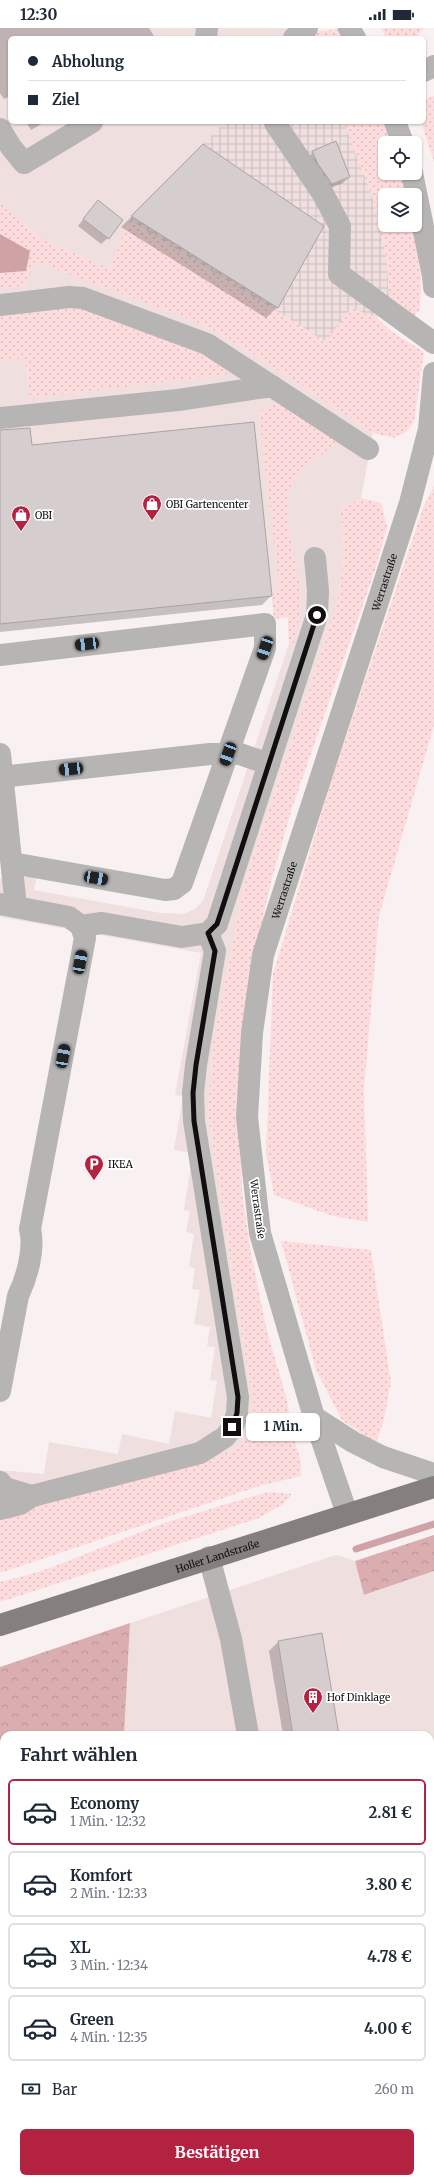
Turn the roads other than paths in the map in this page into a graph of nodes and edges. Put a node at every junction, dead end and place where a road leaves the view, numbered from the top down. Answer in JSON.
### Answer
{"nodes":[{"id":1,"x":307,"y":28,"type":"edge"},
{"id":2,"x":297,"y":36,"type":"edge"},
{"id":3,"x":89,"y":124,"type":"edge"},
{"id":4,"x":276,"y":124,"type":"edge"},
{"id":5,"x":396,"y":124,"type":"edge"},
{"id":6,"x":0,"y":129,"type":"edge"},
{"id":7,"x":400,"y":136,"type":"edge"},
{"id":8,"x":413,"y":180,"type":"edge"},
{"id":9,"x":421,"y":180,"type":"edge"},
{"id":10,"x":434,"y":198,"type":"edge"},
{"id":11,"x":434,"y":287,"type":"edge"},
{"id":12,"x":0,"y":305,"type":"edge"},
{"id":13,"x":434,"y":343,"type":"edge"},
{"id":14,"x":434,"y":373,"type":"edge"},
{"id":15,"x":272,"y":386,"type":"junction"},
{"id":16,"x":0,"y":418,"type":"edge"},
{"id":17,"x":368,"y":449,"type":"dead end"},
{"id":18,"x":428,"y":460,"type":"edge"},
{"id":19,"x":315,"y":558,"type":"dead end"},
{"id":20,"x":0,"y":655,"type":"edge"},
{"id":21,"x":0,"y":754,"type":"edge"},
{"id":22,"x":228,"y":754,"type":"junction"},
{"id":23,"x":269,"y":764,"type":"junction"},
{"id":24,"x":1,"y":776,"type":"edge"},
{"id":25,"x":12,"y":864,"type":"junction"},
{"id":26,"x":8,"y":905,"type":"edge"},
{"id":27,"x":81,"y":926,"type":"junction"},
{"id":28,"x":208,"y":933,"type":"junction"},
{"id":29,"x":0,"y":1391,"type":"edge"},
{"id":30,"x":314,"y":1417,"type":"junction"},
{"id":31,"x":434,"y":1474,"type":"edge"},
{"id":32,"x":0,"y":1482,"type":"edge"},
{"id":33,"x":434,"y":1487,"type":"edge"},
{"id":34,"x":32,"y":1496,"type":"junction"},
{"id":35,"x":0,"y":1509,"type":"edge"},
{"id":36,"x":347,"y":1514,"type":"junction"},
{"id":37,"x":209,"y":1557,"type":"junction"},
{"id":38,"x":0,"y":1625,"type":"edge"},
{"id":39,"x":247,"y":1731,"type":"edge"}],
"edges":[{"from":1,"to":2,"type":"street"},
{"from":3,"to":6,"type":"street"},
{"from":4,"to":13,"type":"street"},
{"from":5,"to":7,"type":"street"},
{"from":8,"to":11,"type":"street"},
{"from":9,"to":10,"type":"street"},
{"from":12,"to":15,"type":"street"},
{"from":14,"to":18,"type":"street","name":"Werrastraße"},
{"from":15,"to":16,"type":"street"},
{"from":15,"to":17,"type":"street"},
{"from":18,"to":30,"type":"street","name":"Werrastraße"},
{"from":19,"to":23,"type":"street"},
{"from":20,"to":22,"type":"street"},
{"from":21,"to":24,"type":"street"},
{"from":22,"to":23,"type":"street"},
{"from":22,"to":24,"type":"street"},
{"from":22,"to":25,"type":"street"},
{"from":23,"to":28,"type":"street"},
{"from":24,"to":25,"type":"street"},
{"from":25,"to":26,"type":"street"},
{"from":26,"to":27,"type":"street"},
{"from":27,"to":28,"type":"street"},
{"from":27,"to":29,"type":"street"},
{"from":28,"to":34,"type":"street"},
{"from":30,"to":31,"type":"street"},
{"from":30,"to":36,"type":"street","name":"Werrastraße"},
{"from":32,"to":34,"type":"street"},
{"from":33,"to":36,"type":"main road","name":"Holler Landstraße"},
{"from":34,"to":35,"type":"street"},
{"from":36,"to":37,"type":"main road","name":"Holler Landstraße"},
{"from":37,"to":38,"type":"main road","name":"Holler Landstraße"},
{"from":37,"to":39,"type":"street"}]}
